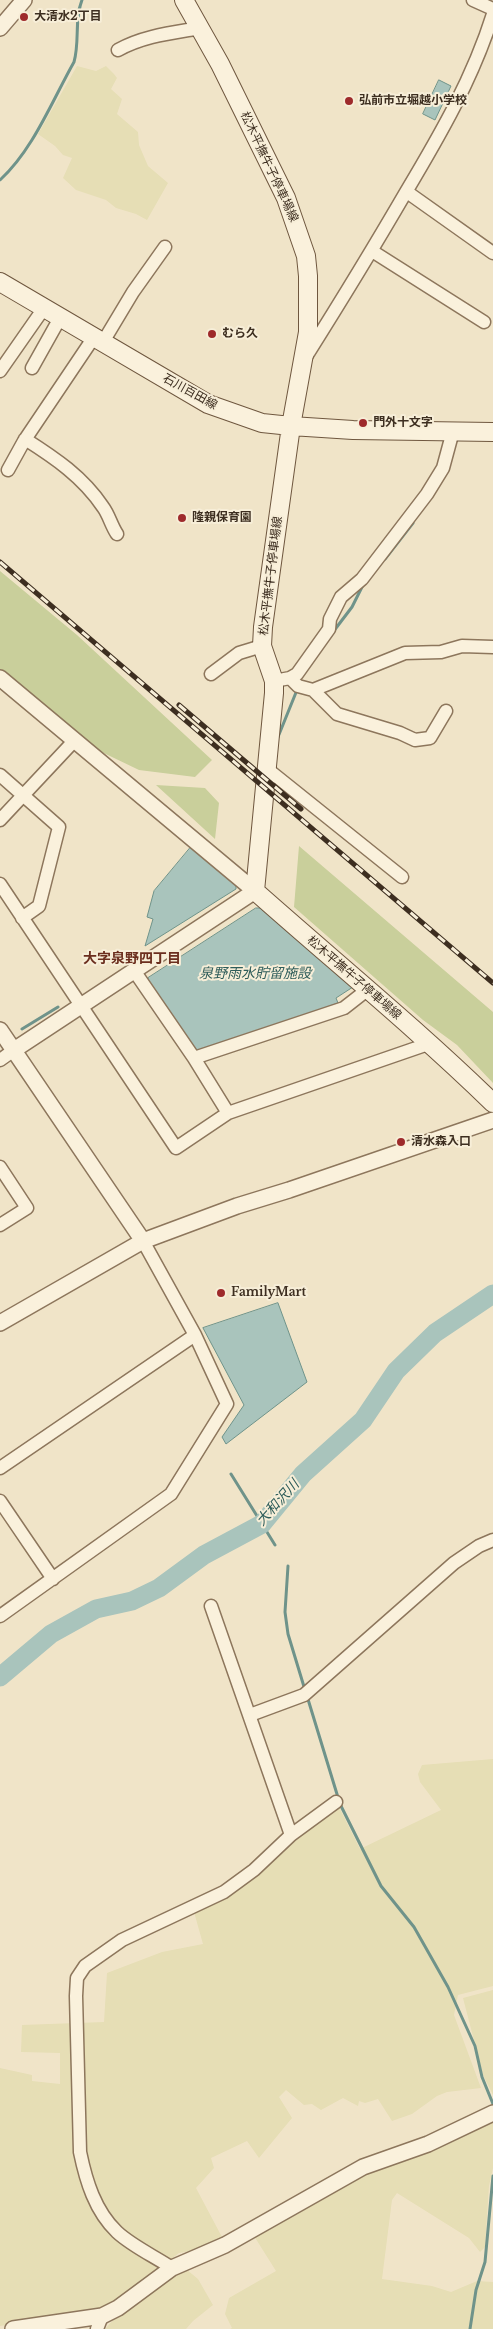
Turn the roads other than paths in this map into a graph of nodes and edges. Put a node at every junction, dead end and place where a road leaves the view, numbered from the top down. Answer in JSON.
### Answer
{"nodes":[{"id":1,"x":24,"y":0,"type":"edge"},
{"id":2,"x":184,"y":0,"type":"edge"},
{"id":3,"x":473,"y":0,"type":"edge"},
{"id":4,"x":493,"y":9,"type":"edge"},
{"id":5,"x":492,"y":23,"type":"edge"},
{"id":6,"x":0,"y":28,"type":"edge"},
{"id":7,"x":200,"y":28,"type":"junction"},
{"id":8,"x":118,"y":50,"type":"dead end"},
{"id":9,"x":406,"y":192,"type":"junction"},
{"id":10,"x":165,"y":247,"type":"dead end"},
{"id":11,"x":372,"y":252,"type":"junction"},
{"id":12,"x":493,"y":253,"type":"edge"},
{"id":13,"x":0,"y":282,"type":"edge"},
{"id":14,"x":44,"y":308,"type":"junction"},
{"id":15,"x":60,"y":318,"type":"junction"},
{"id":16,"x":484,"y":322,"type":"dead end"},
{"id":17,"x":99,"y":340,"type":"junction"},
{"id":18,"x":304,"y":359,"type":"junction"},
{"id":19,"x":32,"y":368,"type":"dead end"},
{"id":20,"x":0,"y":371,"type":"edge"},
{"id":21,"x":291,"y":426,"type":"junction"},
{"id":22,"x":453,"y":431,"type":"junction"},
{"id":23,"x":493,"y":432,"type":"edge"},
{"id":24,"x":25,"y":439,"type":"junction"},
{"id":25,"x":8,"y":470,"type":"dead end"},
{"id":26,"x":117,"y":534,"type":"dead end"},
{"id":27,"x":262,"y":646,"type":"junction"},
{"id":28,"x":493,"y":646,"type":"edge"},
{"id":29,"x":211,"y":674,"type":"dead end"},
{"id":30,"x":0,"y":678,"type":"edge"},
{"id":31,"x":282,"y":680,"type":"junction"},
{"id":32,"x":313,"y":690,"type":"junction"},
{"id":33,"x":446,"y":711,"type":"dead end"},
{"id":34,"x":74,"y":741,"type":"junction"},
{"id":35,"x":266,"y":768,"type":"junction"},
{"id":36,"x":0,"y":775,"type":"edge"},
{"id":37,"x":22,"y":795,"type":"junction"},
{"id":38,"x":0,"y":820,"type":"edge"},
{"id":39,"x":402,"y":877,"type":"dead end"},
{"id":40,"x":0,"y":884,"type":"edge"},
{"id":41,"x":255,"y":891,"type":"junction"},
{"id":42,"x":22,"y":918,"type":"junction"},
{"id":43,"x":135,"y":972,"type":"junction"},
{"id":44,"x":367,"y":990,"type":"junction"},
{"id":45,"x":80,"y":1005,"type":"junction"},
{"id":46,"x":0,"y":1030,"type":"edge"},
{"id":47,"x":431,"y":1043,"type":"junction"},
{"id":48,"x":14,"y":1050,"type":"junction"},
{"id":49,"x":194,"y":1058,"type":"junction"},
{"id":50,"x":0,"y":1060,"type":"edge"},
{"id":51,"x":493,"y":1104,"type":"edge"},
{"id":52,"x":228,"y":1113,"type":"junction"},
{"id":53,"x":493,"y":1120,"type":"edge"},
{"id":54,"x":0,"y":1167,"type":"edge"},
{"id":55,"x":0,"y":1225,"type":"edge"},
{"id":56,"x":143,"y":1241,"type":"junction"},
{"id":57,"x":0,"y":1323,"type":"edge"},
{"id":58,"x":195,"y":1335,"type":"junction"},
{"id":59,"x":0,"y":1468,"type":"edge"},
{"id":60,"x":0,"y":1501,"type":"edge"},
{"id":61,"x":493,"y":1540,"type":"edge"},
{"id":62,"x":53,"y":1579,"type":"junction"},
{"id":63,"x":211,"y":1606,"type":"dead end"},
{"id":64,"x":0,"y":1616,"type":"edge"},
{"id":65,"x":250,"y":1715,"type":"junction"},
{"id":66,"x":336,"y":1802,"type":"dead end"},
{"id":67,"x":291,"y":1835,"type":"junction"},
{"id":68,"x":493,"y":2113,"type":"edge"},
{"id":69,"x":172,"y":2268,"type":"junction"},
{"id":70,"x":99,"y":2323,"type":"edge"},
{"id":71,"x":13,"y":2329,"type":"edge"}],
"edges":[{"from":1,"to":6,"type":"street"},
{"from":2,"to":7,"type":"main road","name":"松木平撫牛子停車場線"},
{"from":3,"to":4,"type":"street"},
{"from":5,"to":9,"type":"street"},
{"from":7,"to":8,"type":"street"},
{"from":7,"to":18,"type":"main road","name":"松木平撫牛子停車場線"},
{"from":9,"to":11,"type":"street"},
{"from":9,"to":12,"type":"street"},
{"from":10,"to":17,"type":"street"},
{"from":11,"to":16,"type":"street"},
{"from":11,"to":18,"type":"street"},
{"from":13,"to":14,"type":"main road","name":"石川百田線"},
{"from":14,"to":15,"type":"main road","name":"石川百田線"},
{"from":14,"to":20,"type":"street"},
{"from":15,"to":17,"type":"main road","name":"石川百田線"},
{"from":15,"to":19,"type":"street"},
{"from":17,"to":21,"type":"main road","name":"石川百田線"},
{"from":17,"to":24,"type":"street"},
{"from":18,"to":21,"type":"main road","name":"松木平撫牛子停車場線"},
{"from":21,"to":22,"type":"main road","name":"石川百田線"},
{"from":21,"to":27,"type":"main road","name":"松木平撫牛子停車場線"},
{"from":22,"to":23,"type":"main road","name":"石川百田線"},
{"from":22,"to":31,"type":"street"},
{"from":24,"to":25,"type":"street"},
{"from":24,"to":26,"type":"street"},
{"from":27,"to":29,"type":"street"},
{"from":27,"to":31,"type":"main road","name":"松木平撫牛子停車場線"},
{"from":28,"to":32,"type":"street"},
{"from":30,"to":34,"type":"street"},
{"from":31,"to":32,"type":"street"},
{"from":31,"to":35,"type":"main road","name":"松木平撫牛子停車場線"},
{"from":32,"to":33,"type":"street"},
{"from":34,"to":37,"type":"street"},
{"from":34,"to":41,"type":"street"},
{"from":35,"to":39,"type":"street"},
{"from":35,"to":41,"type":"main road","name":"松木平撫牛子停車場線"},
{"from":36,"to":37,"type":"street"},
{"from":37,"to":38,"type":"street"},
{"from":37,"to":42,"type":"street"},
{"from":40,"to":42,"type":"street"},
{"from":41,"to":43,"type":"street"},
{"from":41,"to":44,"type":"main road","name":"松木平撫牛子停車場線"},
{"from":42,"to":45,"type":"street"},
{"from":43,"to":45,"type":"street"},
{"from":43,"to":49,"type":"street"},
{"from":44,"to":47,"type":"main road","name":"松木平撫牛子停車場線"},
{"from":44,"to":49,"type":"street"},
{"from":45,"to":48,"type":"street"},
{"from":45,"to":52,"type":"street"},
{"from":46,"to":48,"type":"street"},
{"from":47,"to":51,"type":"main road","name":"松木平撫牛子停車場線"},
{"from":47,"to":52,"type":"street"},
{"from":48,"to":50,"type":"street"},
{"from":48,"to":56,"type":"street"},
{"from":49,"to":52,"type":"street"},
{"from":53,"to":56,"type":"street"},
{"from":54,"to":55,"type":"street"},
{"from":56,"to":57,"type":"street"},
{"from":56,"to":58,"type":"street"},
{"from":58,"to":59,"type":"street"},
{"from":58,"to":62,"type":"street"},
{"from":60,"to":62,"type":"street"},
{"from":61,"to":65,"type":"street"},
{"from":62,"to":64,"type":"street"},
{"from":63,"to":65,"type":"street"},
{"from":65,"to":67,"type":"street"},
{"from":66,"to":67,"type":"street"},
{"from":67,"to":69,"type":"street"},
{"from":68,"to":69,"type":"street"},
{"from":69,"to":70,"type":"street"},
{"from":70,"to":71,"type":"street"}]}
